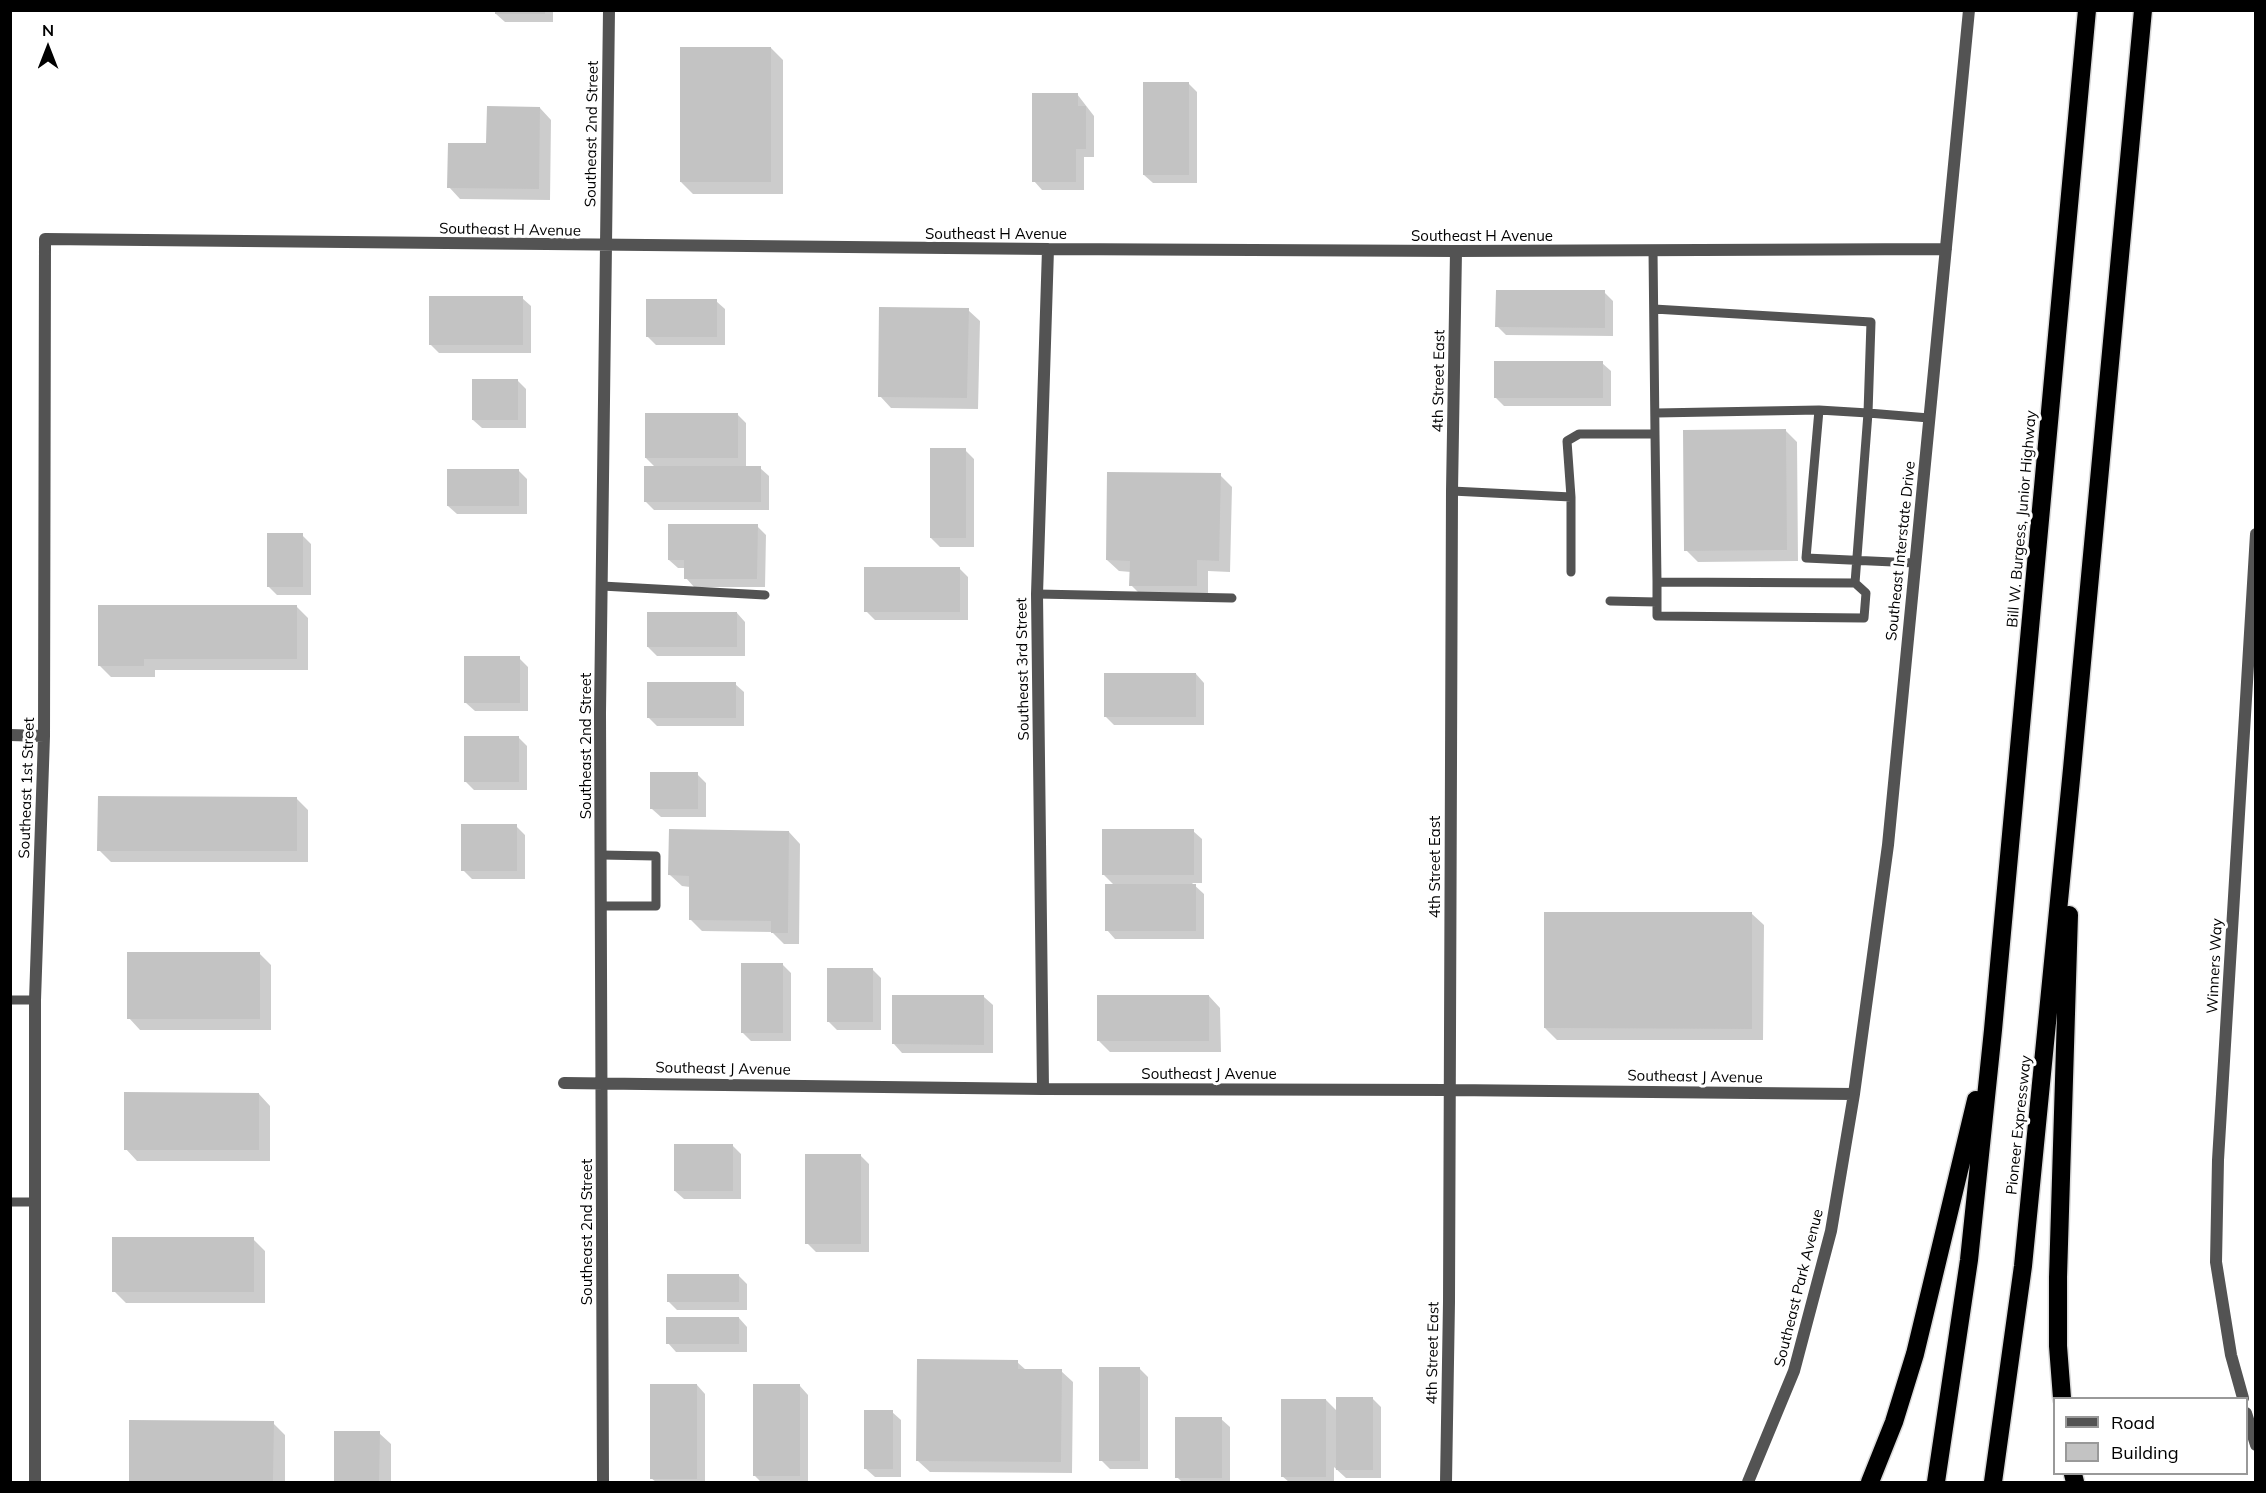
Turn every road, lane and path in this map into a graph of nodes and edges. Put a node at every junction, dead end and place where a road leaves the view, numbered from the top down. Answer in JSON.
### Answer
{"nodes":[{"id":1,"x":609,"y":10,"type":"edge"},
{"id":2,"x":1970,"y":10,"type":"edge"},
{"id":3,"x":2087,"y":10,"type":"edge"},
{"id":4,"x":2143,"y":10,"type":"edge"},
{"id":5,"x":45,"y":239,"type":"joint"},
{"id":6,"x":605,"y":246,"type":"junction"},
{"id":7,"x":1048,"y":249,"type":"junction"},
{"id":8,"x":1946,"y":249,"type":"junction"},
{"id":9,"x":1653,"y":250,"type":"junction"},
{"id":10,"x":1456,"y":251,"type":"junction"},
{"id":11,"x":1654,"y":309,"type":"junction"},
{"id":12,"x":1819,"y":410,"type":"junction"},
{"id":13,"x":1656,"y":412,"type":"junction"},
{"id":14,"x":1868,"y":413,"type":"junction"},
{"id":15,"x":1929,"y":418,"type":"junction"},
{"id":16,"x":1655,"y":434,"type":"junction"},
{"id":17,"x":1452,"y":491,"type":"junction"},
{"id":18,"x":1571,"y":496,"type":"junction"},
{"id":19,"x":2256,"y":534,"type":"edge"},
{"id":20,"x":1856,"y":561,"type":"junction"},
{"id":21,"x":1915,"y":563,"type":"junction"},
{"id":22,"x":1571,"y":572,"type":"dead end"},
{"id":23,"x":1657,"y":582,"type":"junction"},
{"id":24,"x":1855,"y":583,"type":"junction"},
{"id":25,"x":602,"y":586,"type":"junction"},
{"id":26,"x":1038,"y":594,"type":"junction"},
{"id":27,"x":765,"y":595,"type":"dead end"},
{"id":28,"x":1232,"y":598,"type":"dead end"},
{"id":29,"x":1610,"y":601,"type":"dead end"},
{"id":30,"x":1657,"y":602,"type":"junction"},
{"id":31,"x":10,"y":735,"type":"edge"},
{"id":32,"x":44,"y":736,"type":"junction"},
{"id":33,"x":2073,"y":769,"type":"junction"},
{"id":34,"x":601,"y":855,"type":"junction"},
{"id":35,"x":601,"y":906,"type":"junction"},
{"id":36,"x":10,"y":1000,"type":"edge"},
{"id":37,"x":35,"y":1000,"type":"junction"},
{"id":38,"x":1993,"y":1030,"type":"junction"},
{"id":39,"x":564,"y":1083,"type":"dead end"},
{"id":40,"x":602,"y":1083,"type":"junction"},
{"id":41,"x":1043,"y":1089,"type":"junction"},
{"id":42,"x":1449,"y":1090,"type":"junction"},
{"id":43,"x":1854,"y":1094,"type":"junction"},
{"id":44,"x":10,"y":1202,"type":"edge"},
{"id":45,"x":34,"y":1202,"type":"junction"},
{"id":46,"x":2062,"y":1397,"type":"edge"},
{"id":47,"x":2243,"y":1397,"type":"edge"},
{"id":48,"x":2248,"y":1417,"type":"edge"},
{"id":49,"x":2256,"y":1445,"type":"edge"},
{"id":50,"x":35,"y":1482,"type":"edge"},
{"id":51,"x":603,"y":1482,"type":"edge"},
{"id":52,"x":1446,"y":1482,"type":"edge"},
{"id":53,"x":1748,"y":1482,"type":"edge"},
{"id":54,"x":1870,"y":1482,"type":"edge"},
{"id":55,"x":1936,"y":1482,"type":"edge"},
{"id":56,"x":1993,"y":1482,"type":"edge"}],
"edges":[{"from":1,"to":6,"type":"street","name":"Southeast 2nd Street"},
{"from":2,"to":8,"type":"street","name":"Southeast Interstate Drive"},
{"from":3,"to":38,"type":"highway","name":"Bill W. Burgess, Junior Highway"},
{"from":4,"to":33,"type":"highway"},
{"from":5,"to":6,"type":"street","name":"Southeast H Avenue"},
{"from":5,"to":32,"type":"street","name":"Southeast 1st Street"},
{"from":6,"to":7,"type":"street","name":"Southeast H Avenue"},
{"from":6,"to":25,"type":"street","name":"Southeast 2nd Street"},
{"from":7,"to":10,"type":"street","name":"Southeast H Avenue"},
{"from":7,"to":26,"type":"street","name":"Southeast 3rd Street"},
{"from":8,"to":9,"type":"street","name":"Southeast H Avenue"},
{"from":8,"to":15,"type":"street","name":"Southeast Interstate Drive"},
{"from":9,"to":10,"type":"street","name":"Southeast H Avenue"},
{"from":9,"to":11,"type":"lane"},
{"from":10,"to":17,"type":"street","name":"4th Street East"},
{"from":11,"to":13,"type":"lane"},
{"from":11,"to":14,"type":"lane"},
{"from":12,"to":13,"type":"lane"},
{"from":12,"to":14,"type":"lane"},
{"from":12,"to":20,"type":"lane"},
{"from":13,"to":16,"type":"lane"},
{"from":14,"to":15,"type":"lane"},
{"from":14,"to":20,"type":"lane"},
{"from":15,"to":21,"type":"street","name":"Southeast Interstate Drive"},
{"from":16,"to":18,"type":"lane"},
{"from":16,"to":23,"type":"lane"},
{"from":17,"to":18,"type":"lane"},
{"from":17,"to":42,"type":"street","name":"4th Street East"},
{"from":18,"to":22,"type":"lane"},
{"from":19,"to":47,"type":"street","name":"Winners Way"},
{"from":20,"to":21,"type":"lane"},
{"from":20,"to":24,"type":"lane"},
{"from":21,"to":43,"type":"street","name":"Southeast Interstate Drive"},
{"from":23,"to":24,"type":"lane"},
{"from":23,"to":30,"type":"lane"},
{"from":24,"to":30,"type":"lane"},
{"from":25,"to":27,"type":"lane"},
{"from":25,"to":34,"type":"street","name":"Southeast 2nd Street"},
{"from":26,"to":28,"type":"lane"},
{"from":26,"to":41,"type":"street","name":"Southeast 3rd Street"},
{"from":29,"to":30,"type":"lane"},
{"from":31,"to":32,"type":"street"},
{"from":32,"to":37,"type":"street","name":"Southeast 1st Street"},
{"from":33,"to":46,"type":"highway"},
{"from":33,"to":56,"type":"highway","name":"Pioneer Expressway"},
{"from":34,"to":35,"type":"street","name":"Southeast 2nd Street"},
{"from":34,"to":35,"type":"lane"},
{"from":35,"to":40,"type":"street","name":"Southeast 2nd Street"},
{"from":36,"to":37,"type":"lane"},
{"from":37,"to":45,"type":"street","name":"Southeast 1st Street"},
{"from":38,"to":54,"type":"highway"},
{"from":38,"to":55,"type":"highway"},
{"from":39,"to":40,"type":"street","name":"Southeast J Avenue"},
{"from":40,"to":41,"type":"street","name":"Southeast J Avenue"},
{"from":40,"to":51,"type":"street","name":"Southeast 2nd Street"},
{"from":41,"to":42,"type":"street","name":"Southeast J Avenue"},
{"from":42,"to":43,"type":"street","name":"Southeast J Avenue"},
{"from":42,"to":52,"type":"street","name":"4th Street East"},
{"from":43,"to":53,"type":"street","name":"Southeast Park Avenue"},
{"from":44,"to":45,"type":"lane"},
{"from":45,"to":50,"type":"street","name":"Southeast 1st Street"},
{"from":48,"to":49,"type":"street"}]}
